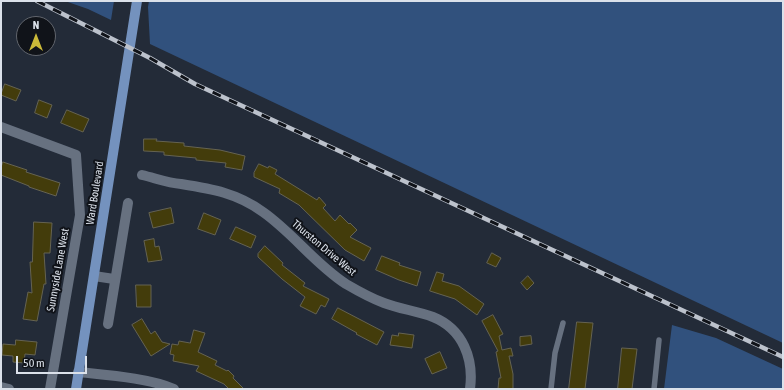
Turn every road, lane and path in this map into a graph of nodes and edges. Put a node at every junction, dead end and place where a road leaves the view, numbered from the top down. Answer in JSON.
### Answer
{"nodes":[{"id":1,"x":137,"y":1,"type":"edge"},
{"id":2,"x":1,"y":127,"type":"edge"},
{"id":3,"x":142,"y":175,"type":"dead end"},
{"id":4,"x":128,"y":203,"type":"dead end"},
{"id":5,"x":94,"y":276,"type":"junction"},
{"id":6,"x":114,"y":279,"type":"junction"},
{"id":7,"x":563,"y":323,"type":"dead end"},
{"id":8,"x":108,"y":324,"type":"dead end"},
{"id":9,"x":659,"y":340,"type":"dead end"},
{"id":10,"x":78,"y":372,"type":"junction"},
{"id":11,"x":1,"y":387,"type":"edge"},
{"id":12,"x":9,"y":389,"type":"edge"},
{"id":13,"x":50,"y":389,"type":"edge"},
{"id":14,"x":76,"y":389,"type":"edge"},
{"id":15,"x":174,"y":389,"type":"edge"},
{"id":16,"x":470,"y":389,"type":"edge"},
{"id":17,"x":551,"y":389,"type":"edge"},
{"id":18,"x":654,"y":389,"type":"edge"}],
"edges":[{"from":1,"to":5,"type":"main road","name":"Ward Boulevard"},
{"from":2,"to":13,"type":"street","name":"Sunnyside Lane West"},
{"from":3,"to":16,"type":"street","name":"Thurston Drive West"},
{"from":4,"to":6,"type":"street"},
{"from":5,"to":6,"type":"street"},
{"from":5,"to":10,"type":"main road","name":"Ward Boulevard"},
{"from":6,"to":8,"type":"street"},
{"from":7,"to":17,"type":"lane"},
{"from":9,"to":18,"type":"lane"},
{"from":10,"to":14,"type":"main road","name":"Ward Boulevard"},
{"from":10,"to":15,"type":"street"},
{"from":11,"to":12,"type":"street"}]}
